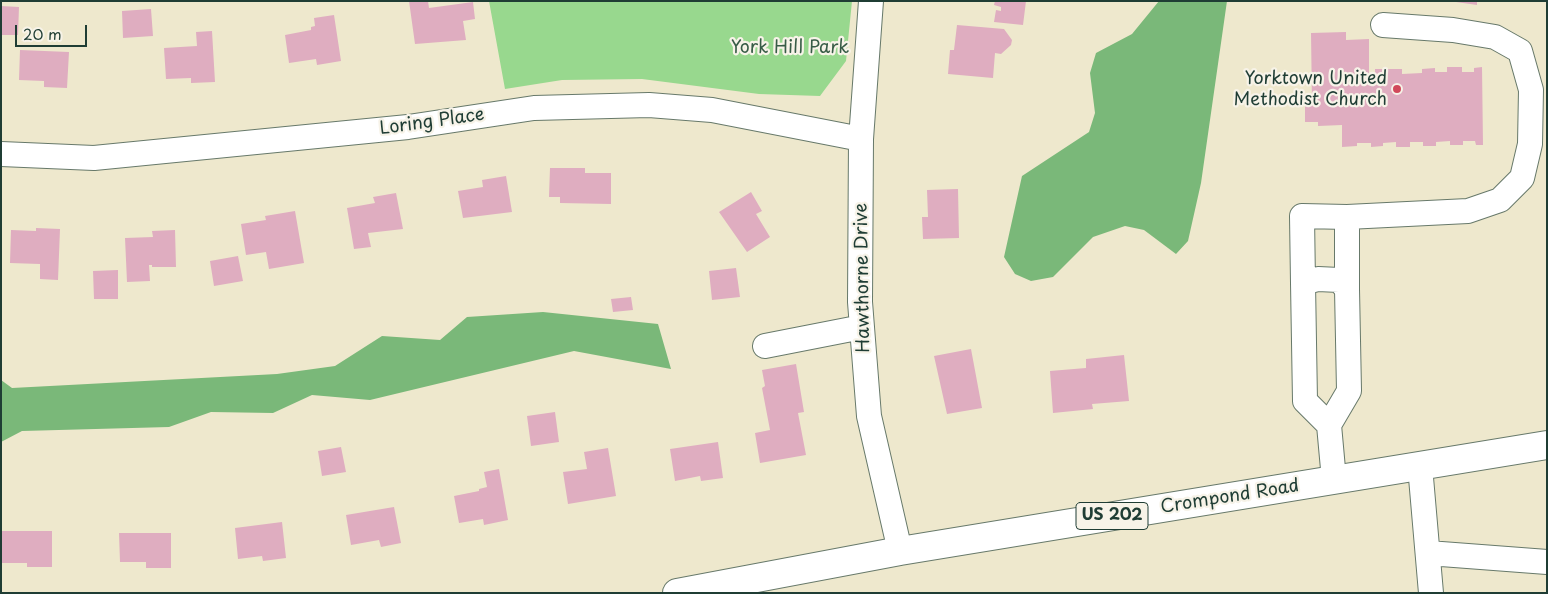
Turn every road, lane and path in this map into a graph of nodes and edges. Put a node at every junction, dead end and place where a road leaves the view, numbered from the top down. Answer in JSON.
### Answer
{"nodes":[{"id":1,"x":871,"y":1,"type":"edge"},
{"id":2,"x":1383,"y":25,"type":"dead end"},
{"id":3,"x":861,"y":139,"type":"junction"},
{"id":4,"x":1,"y":154,"type":"edge"},
{"id":5,"x":1347,"y":217,"type":"junction"},
{"id":6,"x":1304,"y":283,"type":"junction"},
{"id":7,"x":1347,"y":289,"type":"junction"},
{"id":8,"x":862,"y":327,"type":"junction"},
{"id":9,"x":765,"y":346,"type":"dead end"},
{"id":10,"x":1329,"y":425,"type":"junction"},
{"id":11,"x":1547,"y":445,"type":"edge"},
{"id":12,"x":1420,"y":466,"type":"junction"},
{"id":13,"x":1334,"y":480,"type":"junction"},
{"id":14,"x":900,"y":551,"type":"junction"},
{"id":15,"x":1428,"y":553,"type":"junction"},
{"id":16,"x":1547,"y":562,"type":"edge"},
{"id":17,"x":677,"y":593,"type":"edge"},
{"id":18,"x":1431,"y":593,"type":"edge"}],
"edges":[{"from":1,"to":3,"type":"street","name":"Hawthorne Drive"},
{"from":2,"to":5,"type":"street"},
{"from":3,"to":4,"type":"street","name":"Loring Place"},
{"from":3,"to":8,"type":"street","name":"Hawthorne Drive"},
{"from":5,"to":6,"type":"street"},
{"from":5,"to":7,"type":"street"},
{"from":6,"to":7,"type":"street"},
{"from":6,"to":10,"type":"street"},
{"from":7,"to":10,"type":"street"},
{"from":8,"to":9,"type":"street"},
{"from":8,"to":14,"type":"street","name":"Hawthorne Drive"},
{"from":10,"to":13,"type":"street"},
{"from":11,"to":12,"type":"highway","name":"Crompond Road","number":"US 202"},
{"from":12,"to":13,"type":"highway","name":"Crompond Road","number":"US 202"},
{"from":12,"to":15,"type":"street"},
{"from":13,"to":14,"type":"highway","name":"Crompond Road","number":"US 202"},
{"from":14,"to":17,"type":"highway","name":"Crompond Road","number":"US 202"},
{"from":15,"to":16,"type":"street"},
{"from":15,"to":18,"type":"street"}]}
